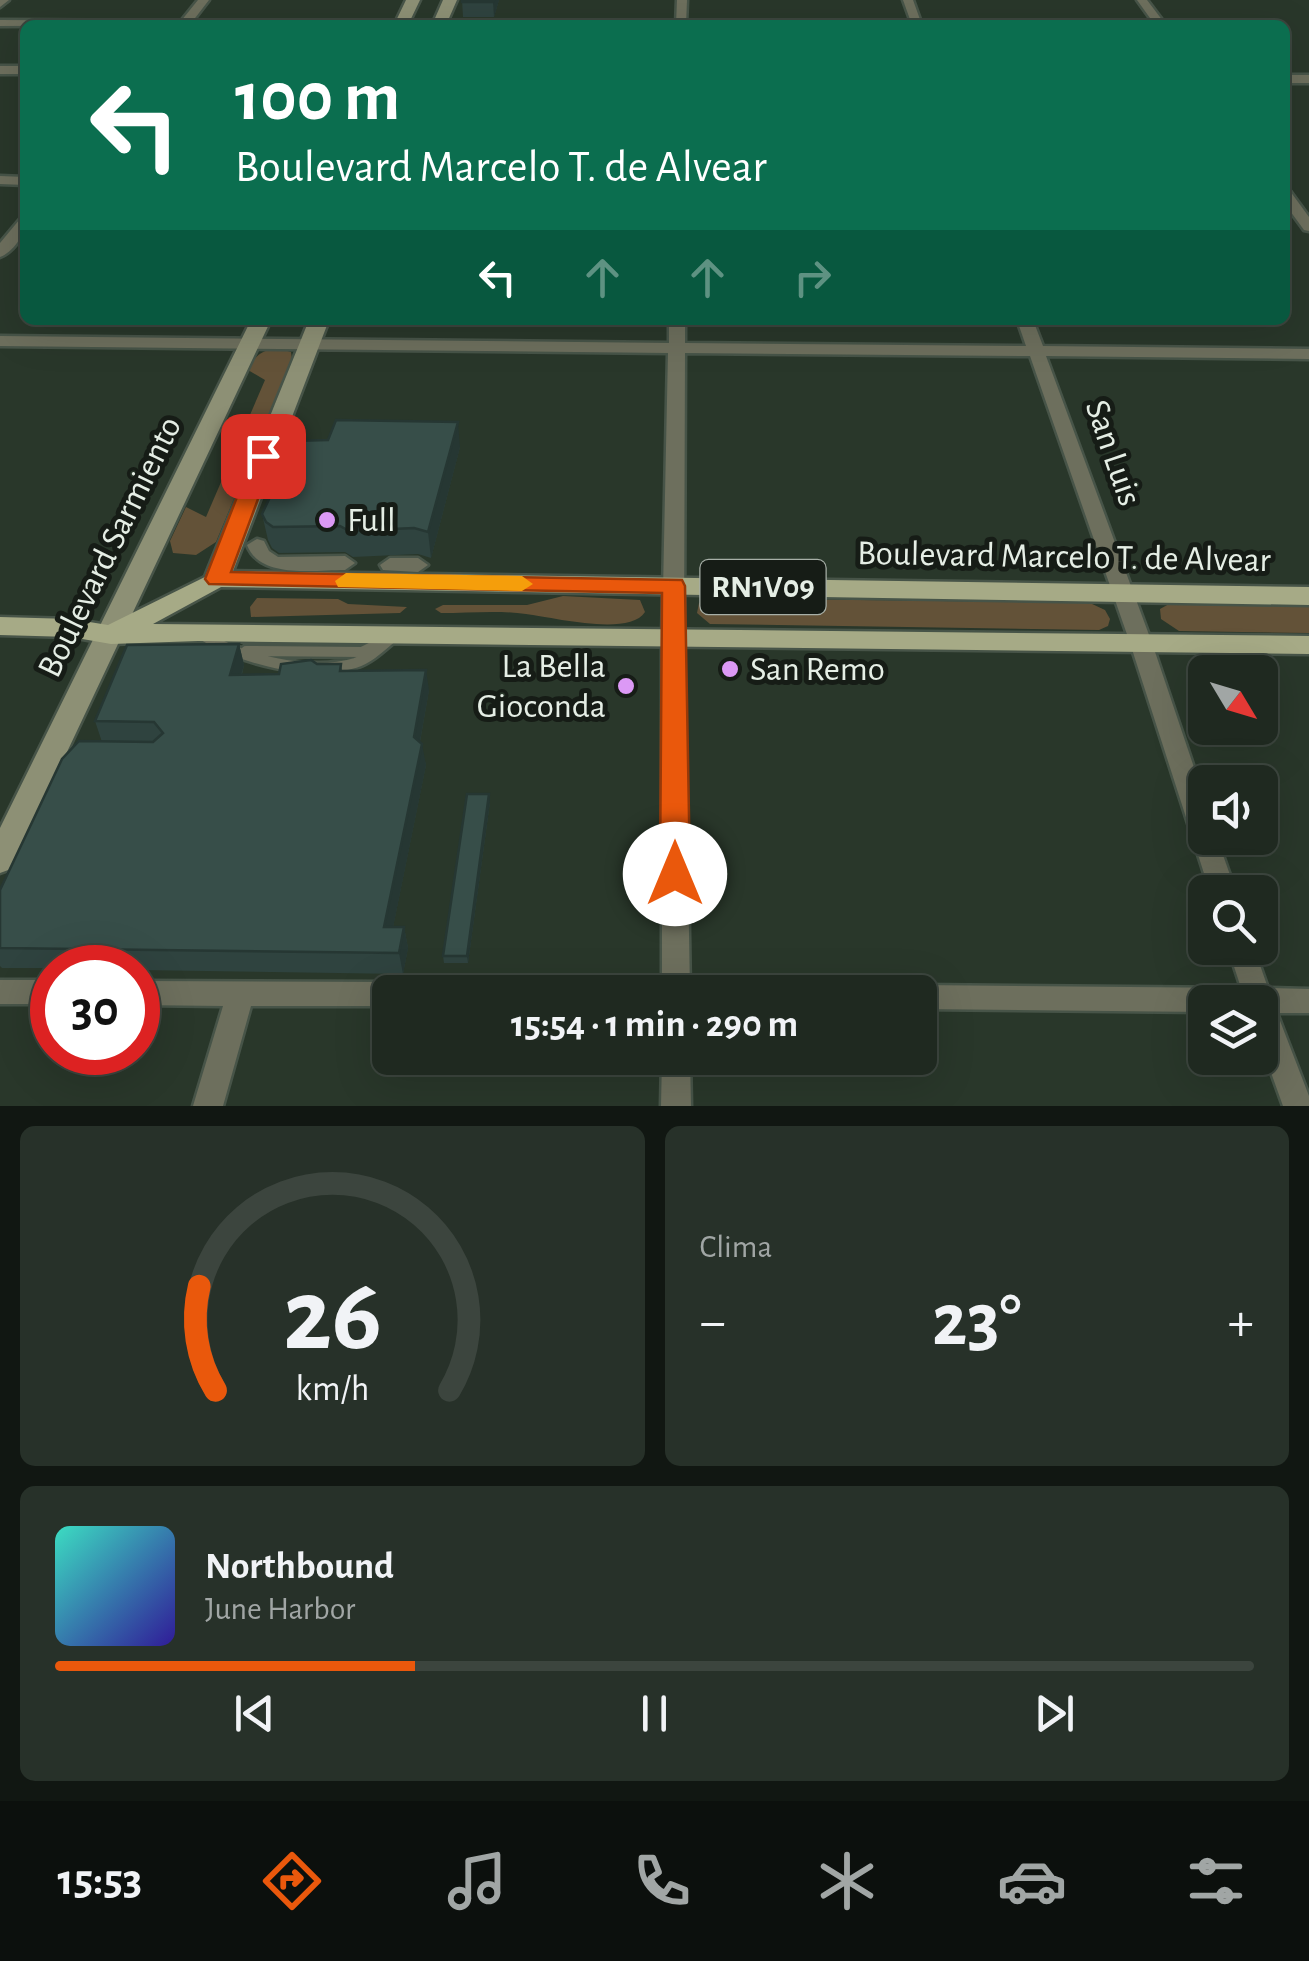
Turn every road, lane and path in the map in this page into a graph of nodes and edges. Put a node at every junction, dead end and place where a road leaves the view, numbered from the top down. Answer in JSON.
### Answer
{"nodes":[{"id":1,"x":204,"y":0,"type":"edge"},
{"id":2,"x":188,"y":20,"type":"edge"},
{"id":3,"x":1290,"y":201,"type":"edge"},
{"id":4,"x":1309,"y":227,"type":"edge"},
{"id":5,"x":20,"y":228,"type":"edge"},
{"id":6,"x":0,"y":253,"type":"edge"},
{"id":7,"x":259,"y":325,"type":"edge"},
{"id":8,"x":316,"y":325,"type":"edge"},
{"id":9,"x":677,"y":325,"type":"edge"},
{"id":10,"x":1028,"y":325,"type":"edge"},
{"id":11,"x":0,"y":341,"type":"edge"},
{"id":12,"x":250,"y":344,"type":"junction"},
{"id":13,"x":308,"y":344,"type":"junction"},
{"id":14,"x":677,"y":348,"type":"junction"},
{"id":15,"x":1038,"y":352,"type":"junction"},
{"id":16,"x":1309,"y":354,"type":"edge"},
{"id":17,"x":270,"y":556,"type":"dead end"},
{"id":18,"x":345,"y":564,"type":"dead end"},
{"id":19,"x":390,"y":565,"type":"dead end"},
{"id":20,"x":418,"y":565,"type":"dead end"},
{"id":21,"x":217,"y":579,"type":"junction"},
{"id":22,"x":674,"y":586,"type":"junction"},
{"id":23,"x":1122,"y":593,"type":"junction"},
{"id":24,"x":1309,"y":596,"type":"edge"},
{"id":25,"x":0,"y":626,"type":"edge"},
{"id":26,"x":198,"y":632,"type":"junction"},
{"id":27,"x":396,"y":634,"type":"junction"},
{"id":28,"x":111,"y":635,"type":"junction"},
{"id":29,"x":673,"y":638,"type":"junction"},
{"id":30,"x":0,"y":641,"type":"edge"},
{"id":31,"x":278,"y":642,"type":"junction"},
{"id":32,"x":1141,"y":644,"type":"junction"},
{"id":33,"x":1309,"y":645,"type":"edge"},
{"id":34,"x":239,"y":651,"type":"junction"},
{"id":35,"x":1188,"y":786,"type":"edge"},
{"id":36,"x":0,"y":860,"type":"edge"},
{"id":37,"x":676,"y":975,"type":"edge"},
{"id":38,"x":0,"y":992,"type":"edge"},
{"id":39,"x":30,"y":992,"type":"edge"},
{"id":40,"x":160,"y":993,"type":"edge"},
{"id":41,"x":240,"y":993,"type":"junction"},
{"id":42,"x":372,"y":994,"type":"edge"},
{"id":43,"x":937,"y":997,"type":"edge"},
{"id":44,"x":1309,"y":1001,"type":"edge"},
{"id":45,"x":1188,"y":1002,"type":"edge"},
{"id":46,"x":1278,"y":1002,"type":"edge"},
{"id":47,"x":1278,"y":1052,"type":"edge"},
{"id":48,"x":676,"y":1075,"type":"edge"},
{"id":49,"x":208,"y":1106,"type":"edge"},
{"id":50,"x":676,"y":1106,"type":"edge"},
{"id":51,"x":1298,"y":1106,"type":"edge"}],
"edges":[{"from":1,"to":2,"type":"street"},
{"from":3,"to":4,"type":"street"},
{"from":5,"to":6,"type":"street"},
{"from":7,"to":12,"type":"main road","name":"Boulevard Sarmiento"},
{"from":8,"to":13,"type":"main road"},
{"from":9,"to":14,"type":"street"},
{"from":10,"to":15,"type":"street","name":"San Luis"},
{"from":11,"to":12,"type":"street"},
{"from":12,"to":13,"type":"street"},
{"from":12,"to":28,"type":"main road","name":"Boulevard Sarmiento"},
{"from":13,"to":14,"type":"street"},
{"from":13,"to":21,"type":"main road"},
{"from":14,"to":15,"type":"street"},
{"from":14,"to":22,"type":"street"},
{"from":15,"to":16,"type":"street"},
{"from":15,"to":23,"type":"street","name":"San Luis"},
{"from":17,"to":18,"type":"street"},
{"from":19,"to":20,"type":"street"},
{"from":21,"to":22,"type":"main road","name":"Boulevard Marcelo T. de Alvear","number":"RN1V09"},
{"from":21,"to":28,"type":"main road","name":"Boulevard Marcelo T. de Alvear","number":"RN1V09"},
{"from":22,"to":23,"type":"main road","name":"Boulevard Marcelo T. de Alvear","number":"RN1V09"},
{"from":22,"to":29,"type":"street"},
{"from":23,"to":24,"type":"main road","name":"Boulevard Marcelo T. de Alvear","number":"RN1V09"},
{"from":23,"to":32,"type":"street","name":"San Luis"},
{"from":25,"to":28,"type":"main road","name":"Boulevard Marcelo T. de Alvear","number":"RN1V09"},
{"from":26,"to":28,"type":"main road","name":"Boulevard Marcelo T. de Alvear","number":"RN1V09"},
{"from":26,"to":31,"type":"main road","name":"Boulevard Marcelo T. de Alvear","number":"RN1V09"},
{"from":26,"to":34,"type":"lane"},
{"from":27,"to":29,"type":"main road","name":"Boulevard Marcelo T. de Alvear","number":"RN1V09"},
{"from":27,"to":31,"type":"main road","name":"Boulevard Marcelo T. de Alvear","number":"RN1V09"},
{"from":27,"to":34,"type":"lane"},
{"from":28,"to":30,"type":"main road","name":"Boulevard Marcelo T. de Alvear","number":"RN1V09"},
{"from":28,"to":36,"type":"main road","name":"Boulevard Sarmiento"},
{"from":29,"to":32,"type":"main road","name":"Boulevard Marcelo T. de Alvear","number":"RN1V09"},
{"from":29,"to":37,"type":"street"},
{"from":31,"to":34,"type":"lane"},
{"from":32,"to":33,"type":"main road","name":"Boulevard Marcelo T. de Alvear","number":"RN1V09"},
{"from":32,"to":35,"type":"street","name":"San Luis"},
{"from":38,"to":39,"type":"street"},
{"from":40,"to":41,"type":"street"},
{"from":41,"to":42,"type":"street"},
{"from":41,"to":49,"type":"street"},
{"from":43,"to":45,"type":"street"},
{"from":44,"to":46,"type":"street"},
{"from":47,"to":51,"type":"street"},
{"from":48,"to":50,"type":"street"}]}
